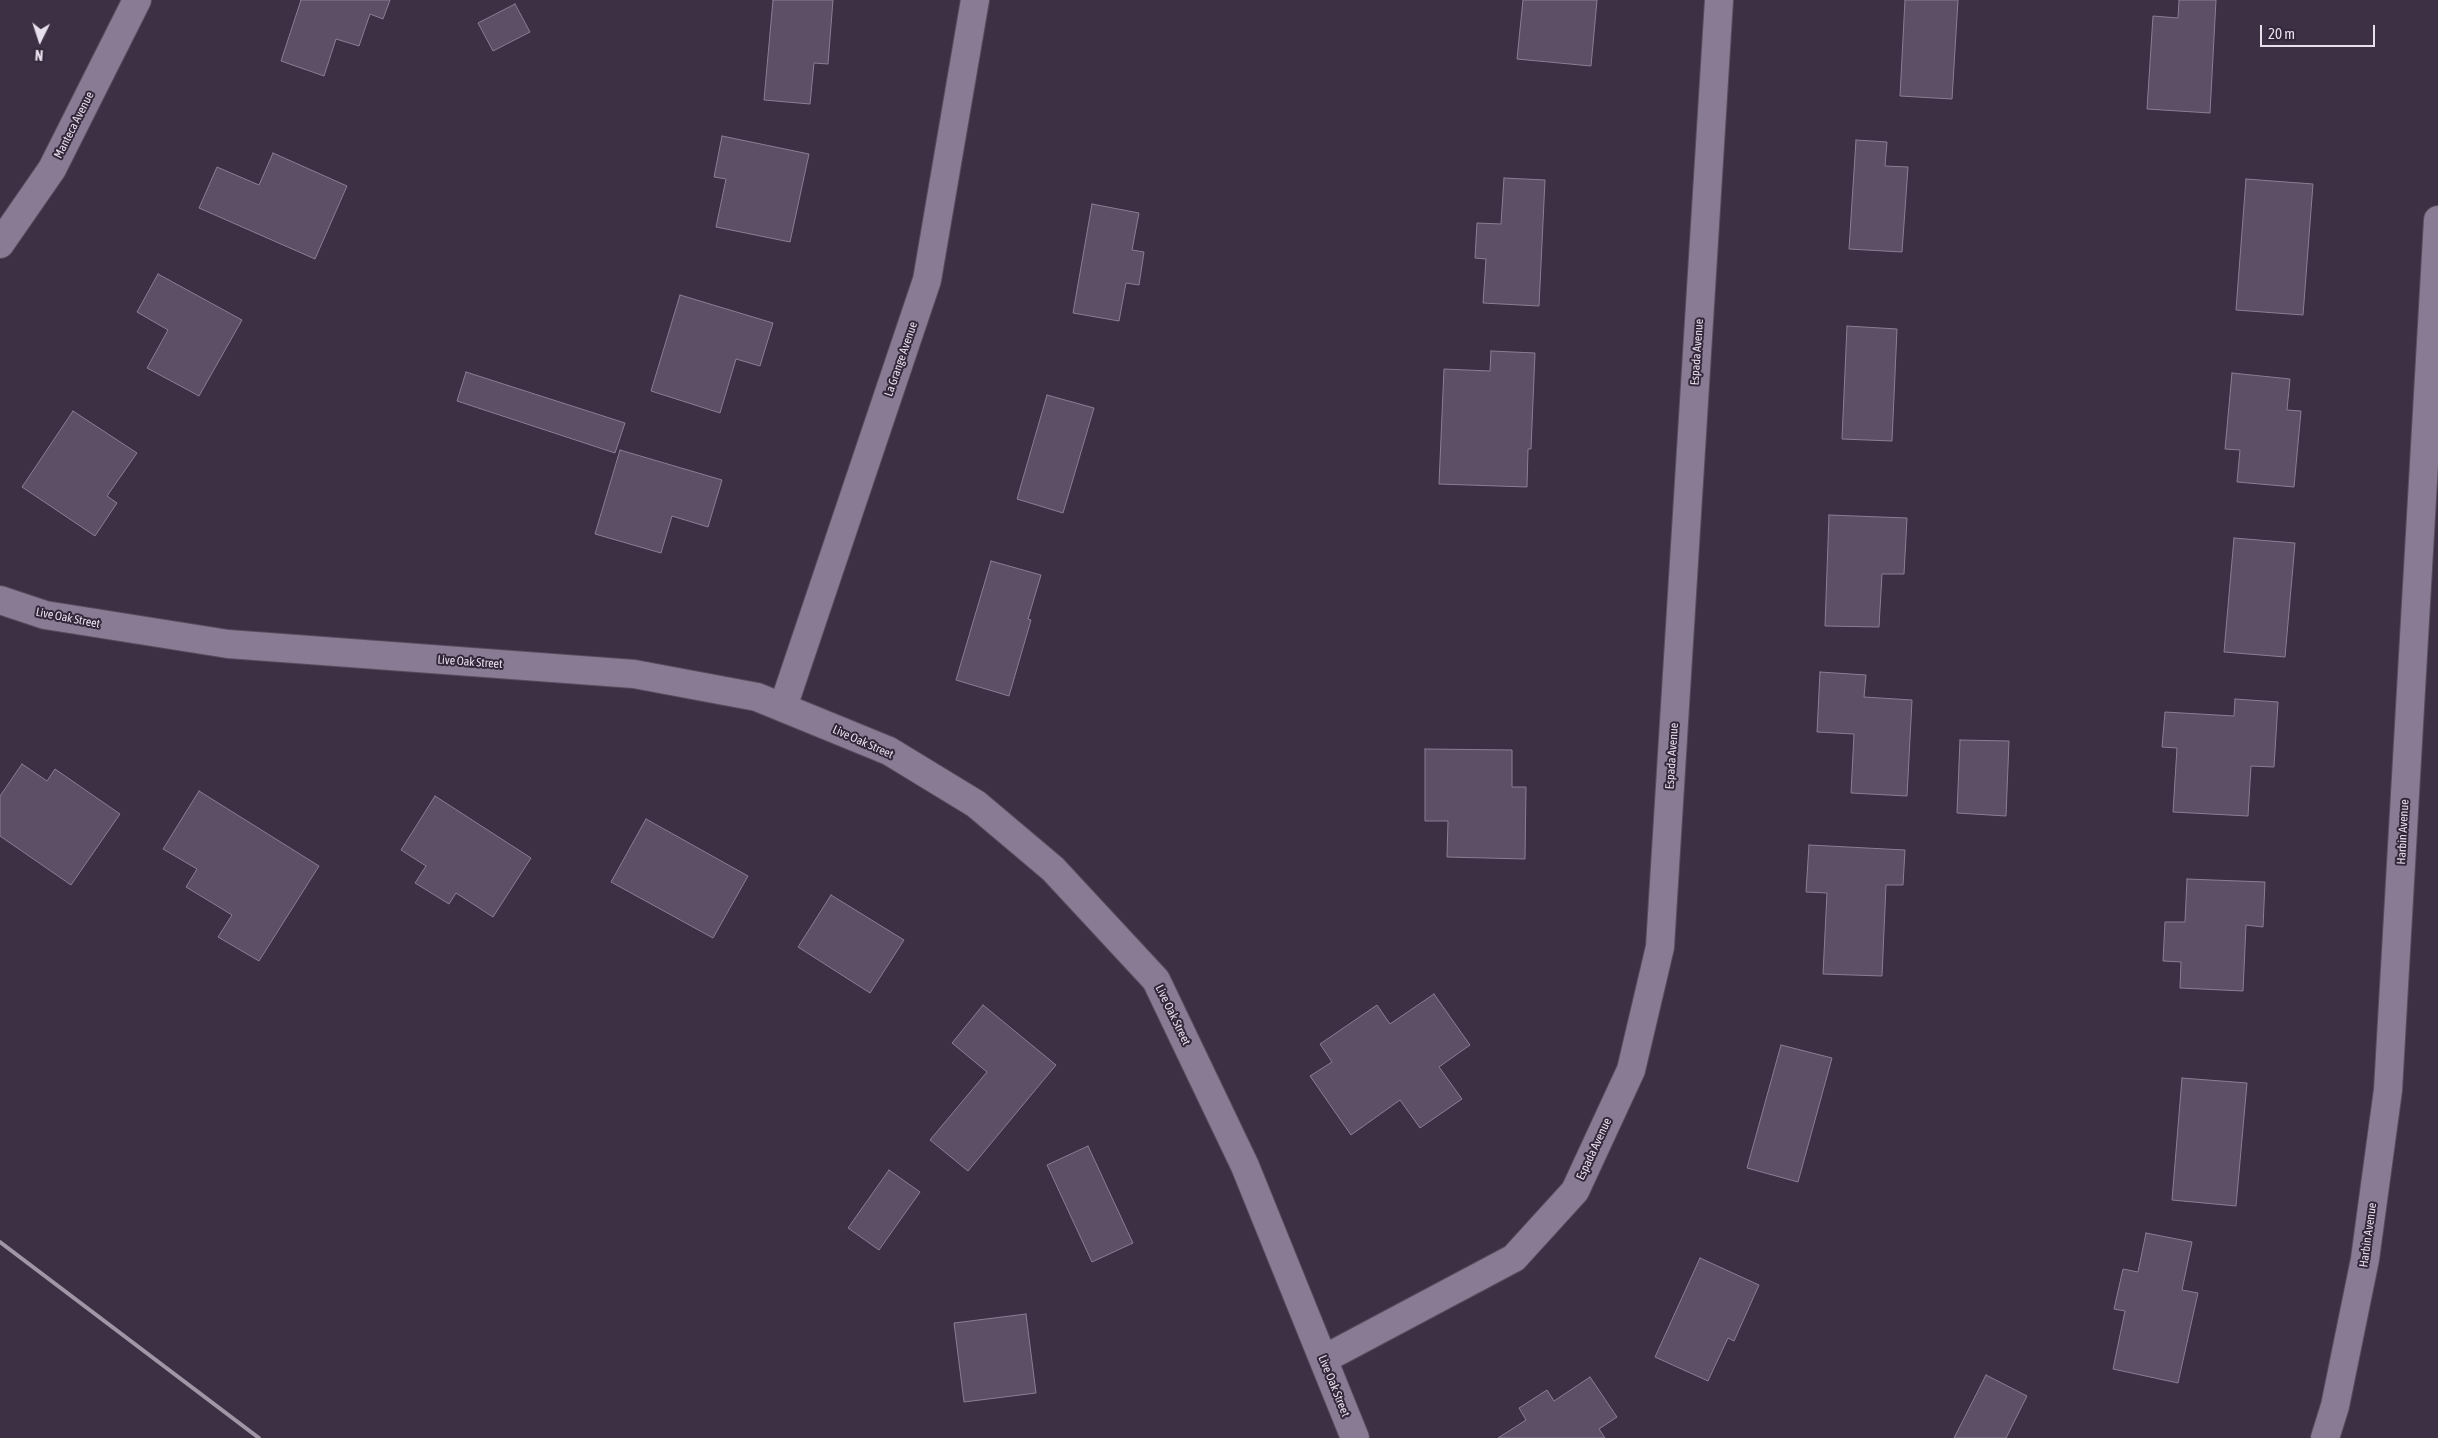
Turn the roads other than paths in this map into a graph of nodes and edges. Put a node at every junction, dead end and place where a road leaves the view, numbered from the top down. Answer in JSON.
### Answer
{"nodes":[{"id":1,"x":137,"y":0,"type":"edge"},
{"id":2,"x":975,"y":0,"type":"edge"},
{"id":3,"x":1720,"y":0,"type":"edge"},
{"id":4,"x":2438,"y":220,"type":"edge"},
{"id":5,"x":0,"y":244,"type":"edge"},
{"id":6,"x":0,"y":600,"type":"edge"},
{"id":7,"x":783,"y":707,"type":"junction"},
{"id":8,"x":1324,"y":1359,"type":"junction"},
{"id":9,"x":1355,"y":1438,"type":"edge"},
{"id":10,"x":2325,"y":1438,"type":"edge"}],
"edges":[{"from":1,"to":5,"type":"street","name":"Manteca Avenue"},
{"from":2,"to":7,"type":"street","name":"La Grange Avenue"},
{"from":3,"to":8,"type":"street","name":"Espada Avenue"},
{"from":4,"to":10,"type":"street","name":"Harbin Avenue"},
{"from":6,"to":7,"type":"street","name":"Live Oak Street"},
{"from":7,"to":8,"type":"street","name":"Live Oak Street"},
{"from":8,"to":9,"type":"street","name":"Live Oak Street"}]}
